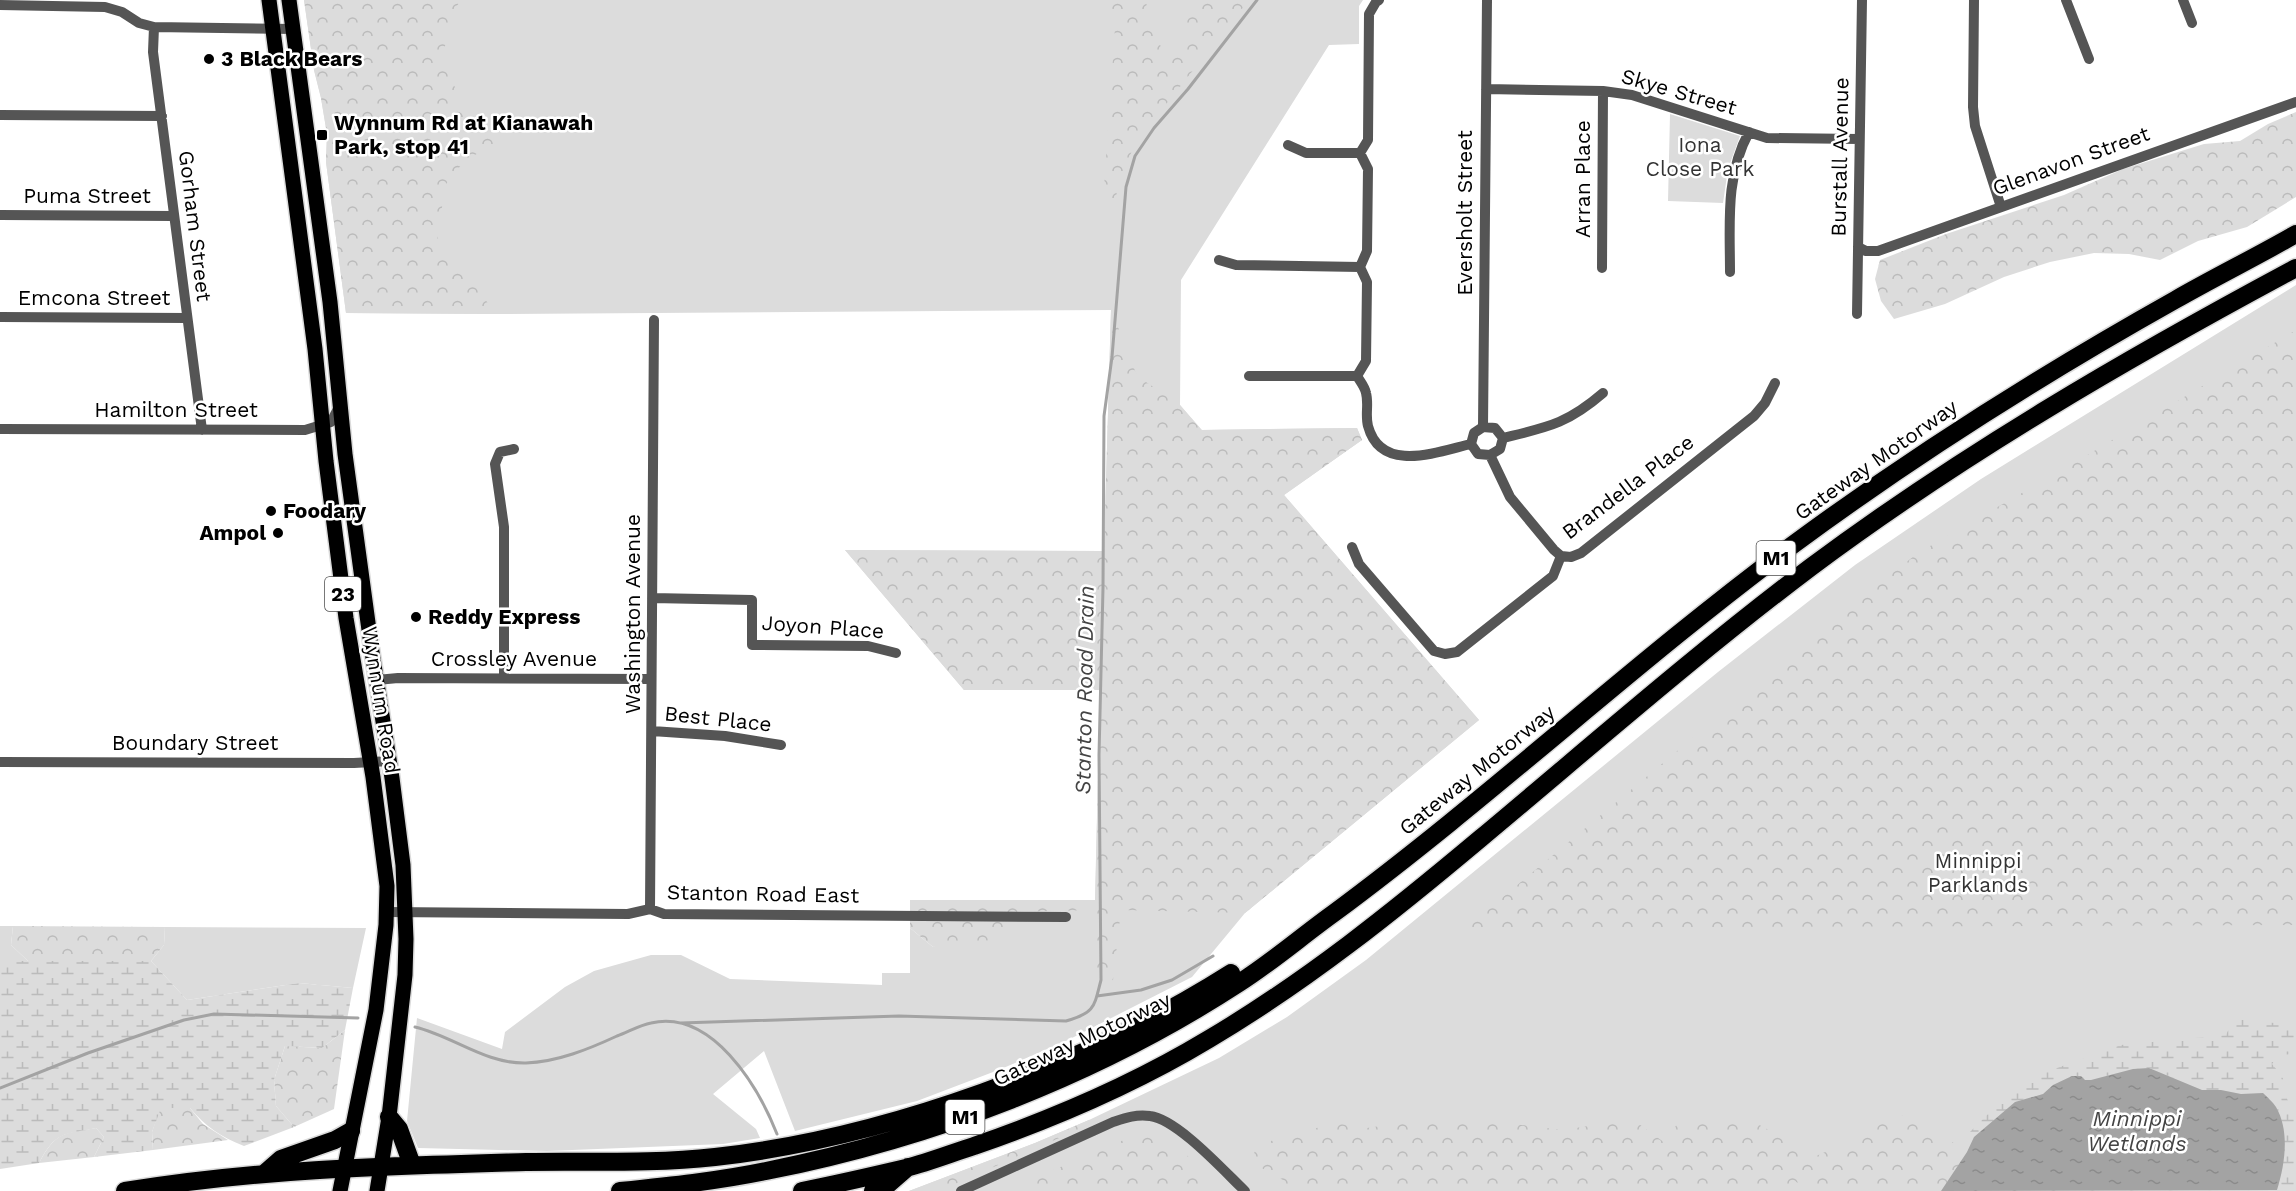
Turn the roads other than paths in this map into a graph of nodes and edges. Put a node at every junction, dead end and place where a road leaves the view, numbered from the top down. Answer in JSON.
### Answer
{"nodes":[{"id":1,"x":269,"y":0,"type":"edge"},
{"id":2,"x":289,"y":0,"type":"edge"},
{"id":3,"x":1379,"y":0,"type":"edge"},
{"id":4,"x":1487,"y":0,"type":"edge"},
{"id":5,"x":1862,"y":0,"type":"edge"},
{"id":6,"x":1974,"y":0,"type":"edge"},
{"id":7,"x":2066,"y":0,"type":"edge"},
{"id":8,"x":2183,"y":0,"type":"edge"},
{"id":9,"x":0,"y":5,"type":"edge"},
{"id":10,"x":2192,"y":23,"type":"dead end"},
{"id":11,"x":154,"y":27,"type":"junction"},
{"id":12,"x":272,"y":28,"type":"junction"},
{"id":13,"x":293,"y":28,"type":"junction"},
{"id":14,"x":2089,"y":59,"type":"dead end"},
{"id":15,"x":1486,"y":89,"type":"junction"},
{"id":16,"x":1603,"y":91,"type":"junction"},
{"id":17,"x":2296,"y":102,"type":"edge"},
{"id":18,"x":0,"y":115,"type":"edge"},
{"id":19,"x":162,"y":116,"type":"junction"},
{"id":20,"x":1749,"y":132,"type":"junction"},
{"id":21,"x":1859,"y":139,"type":"junction"},
{"id":22,"x":1288,"y":145,"type":"dead end"},
{"id":23,"x":1360,"y":153,"type":"junction"},
{"id":24,"x":2001,"y":207,"type":"junction"},
{"id":25,"x":0,"y":215,"type":"edge"},
{"id":26,"x":173,"y":216,"type":"junction"},
{"id":27,"x":319,"y":226,"type":"junction"},
{"id":28,"x":2296,"y":234,"type":"edge"},
{"id":29,"x":302,"y":243,"type":"junction"},
{"id":30,"x":1858,"y":247,"type":"junction"},
{"id":31,"x":1219,"y":260,"type":"dead end"},
{"id":32,"x":1360,"y":267,"type":"junction"},
{"id":33,"x":1602,"y":268,"type":"dead end"},
{"id":34,"x":2296,"y":268,"type":"edge"},
{"id":35,"x":1730,"y":272,"type":"dead end"},
{"id":36,"x":1857,"y":314,"type":"dead end"},
{"id":37,"x":0,"y":317,"type":"edge"},
{"id":38,"x":187,"y":318,"type":"junction"},
{"id":39,"x":654,"y":320,"type":"dead end"},
{"id":40,"x":1249,"y":376,"type":"dead end"},
{"id":41,"x":1357,"y":376,"type":"junction"},
{"id":42,"x":1775,"y":383,"type":"dead end"},
{"id":43,"x":1603,"y":393,"type":"dead end"},
{"id":44,"x":340,"y":405,"type":"junction"},
{"id":45,"x":322,"y":426,"type":"junction"},
{"id":46,"x":1483,"y":427,"type":"junction"},
{"id":47,"x":0,"y":429,"type":"edge"},
{"id":48,"x":202,"y":430,"type":"junction"},
{"id":49,"x":1503,"y":438,"type":"junction"},
{"id":50,"x":1471,"y":444,"type":"junction"},
{"id":51,"x":514,"y":449,"type":"dead end"},
{"id":52,"x":1490,"y":455,"type":"junction"},
{"id":53,"x":1352,"y":547,"type":"dead end"},
{"id":54,"x":1561,"y":556,"type":"junction"},
{"id":55,"x":652,"y":598,"type":"junction"},
{"id":56,"x":896,"y":653,"type":"dead end"},
{"id":57,"x":504,"y":678,"type":"junction"},
{"id":58,"x":377,"y":680,"type":"junction"},
{"id":59,"x":651,"y":680,"type":"junction"},
{"id":60,"x":652,"y":731,"type":"junction"},
{"id":61,"x":781,"y":745,"type":"dead end"},
{"id":62,"x":390,"y":761,"type":"junction"},
{"id":63,"x":0,"y":762,"type":"edge"},
{"id":64,"x":370,"y":762,"type":"junction"},
{"id":65,"x":650,"y":909,"type":"junction"},
{"id":66,"x":387,"y":912,"type":"junction"},
{"id":67,"x":406,"y":912,"type":"junction"},
{"id":68,"x":1066,"y":917,"type":"dead end"},
{"id":69,"x":1296,"y":941,"type":"junction"},
{"id":70,"x":388,"y":1117,"type":"junction"},
{"id":71,"x":351,"y":1131,"type":"junction"},
{"id":72,"x":412,"y":1165,"type":"junction"},
{"id":73,"x":381,"y":1166,"type":"junction"},
{"id":74,"x":908,"y":1167,"type":"junction"},
{"id":75,"x":344,"y":1168,"type":"junction"},
{"id":76,"x":265,"y":1173,"type":"junction"},
{"id":77,"x":125,"y":1191,"type":"edge"},
{"id":78,"x":340,"y":1191,"type":"edge"},
{"id":79,"x":377,"y":1191,"type":"edge"},
{"id":80,"x":620,"y":1191,"type":"edge"},
{"id":81,"x":802,"y":1191,"type":"edge"},
{"id":82,"x":873,"y":1191,"type":"edge"},
{"id":83,"x":961,"y":1191,"type":"edge"},
{"id":84,"x":1245,"y":1191,"type":"edge"}],
"edges":[{"from":1,"to":12,"type":"main road","name":"Wynnum Road","number":"23"},
{"from":2,"to":13,"type":"main road","name":"Wynnum Road","number":"23"},
{"from":3,"to":23,"type":"street"},
{"from":4,"to":15,"type":"street","name":"Eversholt Street"},
{"from":5,"to":21,"type":"street","name":"Burstall Avenue"},
{"from":6,"to":24,"type":"street"},
{"from":7,"to":14,"type":"street"},
{"from":8,"to":10,"type":"street"},
{"from":9,"to":11,"type":"street"},
{"from":11,"to":12,"type":"street"},
{"from":11,"to":19,"type":"street","name":"Gorham Street"},
{"from":12,"to":13,"type":"street"},
{"from":12,"to":29,"type":"main road","name":"Wynnum Road","number":"23"},
{"from":13,"to":27,"type":"main road","name":"Wynnum Road","number":"23"},
{"from":15,"to":16,"type":"street","name":"Skye Street"},
{"from":15,"to":46,"type":"street","name":"Eversholt Street"},
{"from":16,"to":20,"type":"street","name":"Skye Street"},
{"from":16,"to":33,"type":"street","name":"Arran Place"},
{"from":17,"to":24,"type":"street","name":"Glenavon Street"},
{"from":18,"to":19,"type":"street"},
{"from":19,"to":26,"type":"street","name":"Gorham Street"},
{"from":20,"to":21,"type":"street","name":"Skye Street"},
{"from":20,"to":35,"type":"street"},
{"from":21,"to":30,"type":"street","name":"Burstall Avenue"},
{"from":22,"to":23,"type":"street"},
{"from":23,"to":32,"type":"street"},
{"from":24,"to":30,"type":"street","name":"Glenavon Street"},
{"from":25,"to":26,"type":"street","name":"Puma Street"},
{"from":26,"to":38,"type":"street","name":"Gorham Street"},
{"from":27,"to":29,"type":"main road"},
{"from":27,"to":44,"type":"main road","name":"Wynnum Road","number":"23"},
{"from":28,"to":69,"type":"highway","name":"Gateway Motorway","number":"M1"},
{"from":29,"to":45,"type":"main road","name":"Wynnum Road","number":"23"},
{"from":30,"to":36,"type":"street","name":"Burstall Avenue"},
{"from":31,"to":32,"type":"street"},
{"from":32,"to":41,"type":"street"},
{"from":34,"to":74,"type":"highway","number":"M1"},
{"from":37,"to":38,"type":"street","name":"Emcona Street"},
{"from":38,"to":48,"type":"street","name":"Gorham Street"},
{"from":39,"to":55,"type":"street","name":"Washington Avenue"},
{"from":40,"to":41,"type":"street"},
{"from":41,"to":50,"type":"street"},
{"from":42,"to":54,"type":"street","name":"Brandella Place"},
{"from":43,"to":49,"type":"street"},
{"from":44,"to":45,"type":"street"},
{"from":44,"to":58,"type":"main road","name":"Wynnum Road","number":"23"},
{"from":45,"to":48,"type":"street","name":"Hamilton Street"},
{"from":45,"to":64,"type":"main road","name":"Wynnum Road","number":"23"},
{"from":46,"to":49,"type":"street"},
{"from":46,"to":50,"type":"street"},
{"from":47,"to":48,"type":"street","name":"Hamilton Street"},
{"from":49,"to":52,"type":"street"},
{"from":50,"to":52,"type":"street"},
{"from":51,"to":57,"type":"street"},
{"from":52,"to":54,"type":"street"},
{"from":53,"to":54,"type":"street","name":"Brandella Place"},
{"from":55,"to":56,"type":"street","name":"Joyon Place"},
{"from":55,"to":59,"type":"street","name":"Washington Avenue"},
{"from":57,"to":58,"type":"street","name":"Crossley Avenue"},
{"from":57,"to":59,"type":"street","name":"Crossley Avenue"},
{"from":58,"to":62,"type":"main road","name":"Wynnum Road","number":"23"},
{"from":59,"to":60,"type":"street","name":"Washington Avenue"},
{"from":60,"to":61,"type":"street","name":"Best Place"},
{"from":60,"to":65,"type":"street","name":"Washington Avenue"},
{"from":62,"to":64,"type":"street","name":"Boundary Street"},
{"from":62,"to":67,"type":"main road","name":"Wynnum Road","number":"23"},
{"from":63,"to":64,"type":"street","name":"Boundary Street"},
{"from":64,"to":66,"type":"main road","name":"Wynnum Road","number":"23"},
{"from":65,"to":67,"type":"street","name":"Stanton Road East"},
{"from":65,"to":68,"type":"street","name":"Stanton Road East"},
{"from":66,"to":67,"type":"street","name":"Stanton Road East"},
{"from":66,"to":71,"type":"main road","name":"Wynnum Road","number":"23"},
{"from":67,"to":70,"type":"main road","name":"Wynnum Road","number":"23"},
{"from":69,"to":72,"type":"highway"},
{"from":69,"to":80,"type":"highway","name":"Gateway Motorway","number":"M1"},
{"from":70,"to":72,"type":"highway"},
{"from":70,"to":73,"type":"main road","name":"Wynnum Road","number":"23"},
{"from":71,"to":75,"type":"main road","name":"Wynnum Road","number":"23"},
{"from":71,"to":76,"type":"highway"},
{"from":72,"to":73,"type":"highway"},
{"from":73,"to":75,"type":"highway"},
{"from":73,"to":79,"type":"main road","name":"Wynnum Road","number":"23"},
{"from":74,"to":81,"type":"highway","number":"M1"},
{"from":74,"to":82,"type":"highway"},
{"from":75,"to":76,"type":"highway"},
{"from":75,"to":78,"type":"main road","name":"Wynnum Road","number":"23"},
{"from":76,"to":77,"type":"highway"},
{"from":83,"to":84,"type":"street"}]}
